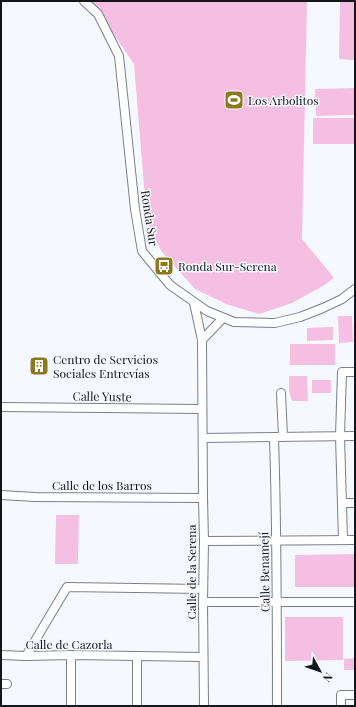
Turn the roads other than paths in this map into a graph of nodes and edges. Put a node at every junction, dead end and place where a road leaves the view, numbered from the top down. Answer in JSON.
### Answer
{"nodes":[{"id":1,"x":84,"y":1,"type":"edge"},
{"id":2,"x":355,"y":289,"type":"edge"},
{"id":3,"x":194,"y":303,"type":"junction"},
{"id":4,"x":223,"y":318,"type":"junction"},
{"id":5,"x":202,"y":340,"type":"junction"},
{"id":6,"x":355,"y":372,"type":"edge"},
{"id":7,"x":281,"y":394,"type":"dead end"},
{"id":8,"x":1,"y":407,"type":"edge"},
{"id":9,"x":202,"y":409,"type":"junction"},
{"id":10,"x":340,"y":436,"type":"junction"},
{"id":11,"x":355,"y":436,"type":"edge"},
{"id":12,"x":278,"y":437,"type":"junction"},
{"id":13,"x":203,"y":438,"type":"junction"},
{"id":14,"x":1,"y":495,"type":"edge"},
{"id":15,"x":203,"y":498,"type":"junction"},
{"id":16,"x":342,"y":503,"type":"junction"},
{"id":17,"x":355,"y":503,"type":"edge"},
{"id":18,"x":204,"y":540,"type":"junction"},
{"id":19,"x":276,"y":540,"type":"junction"},
{"id":20,"x":343,"y":540,"type":"junction"},
{"id":21,"x":355,"y":540,"type":"edge"},
{"id":22,"x":203,"y":589,"type":"junction"},
{"id":23,"x":203,"y":602,"type":"junction"},
{"id":24,"x":277,"y":602,"type":"junction"},
{"id":25,"x":355,"y":602,"type":"edge"},
{"id":26,"x":1,"y":655,"type":"edge"},
{"id":27,"x":71,"y":655,"type":"junction"},
{"id":28,"x":26,"y":656,"type":"junction"},
{"id":29,"x":137,"y":656,"type":"junction"},
{"id":30,"x":203,"y":657,"type":"junction"},
{"id":31,"x":355,"y":695,"type":"edge"},
{"id":32,"x":71,"y":706,"type":"edge"},
{"id":33,"x":137,"y":706,"type":"edge"},
{"id":34,"x":204,"y":706,"type":"edge"},
{"id":35,"x":276,"y":706,"type":"edge"},
{"id":36,"x":341,"y":706,"type":"edge"}],
"edges":[{"from":1,"to":3,"type":"street","name":"Ronda Sur"},
{"from":2,"to":4,"type":"street","name":"Ronda Sur"},
{"from":3,"to":4,"type":"street","name":"Ronda Sur"},
{"from":3,"to":5,"type":"street","name":"Calle de la Serena"},
{"from":4,"to":5,"type":"street"},
{"from":5,"to":9,"type":"street","name":"Calle de la Serena"},
{"from":6,"to":10,"type":"street"},
{"from":7,"to":12,"type":"street","name":"Calle Benamejí"},
{"from":8,"to":9,"type":"street","name":"Calle Yuste"},
{"from":9,"to":13,"type":"street","name":"Calle de la Serena"},
{"from":10,"to":11,"type":"street"},
{"from":10,"to":12,"type":"street"},
{"from":10,"to":16,"type":"street"},
{"from":12,"to":13,"type":"street"},
{"from":12,"to":19,"type":"street","name":"Calle Benamejí"},
{"from":13,"to":15,"type":"street","name":"Calle de la Serena"},
{"from":14,"to":15,"type":"street","name":"Calle de los Barros"},
{"from":15,"to":18,"type":"street","name":"Calle de la Serena"},
{"from":16,"to":17,"type":"street"},
{"from":16,"to":20,"type":"street"},
{"from":18,"to":19,"type":"street"},
{"from":18,"to":22,"type":"street","name":"Calle de la Serena"},
{"from":19,"to":20,"type":"street"},
{"from":19,"to":24,"type":"street","name":"Calle Benamejí"},
{"from":20,"to":21,"type":"street"},
{"from":22,"to":23,"type":"street","name":"Calle de la Serena"},
{"from":22,"to":28,"type":"street"},
{"from":23,"to":24,"type":"street"},
{"from":23,"to":30,"type":"street","name":"Calle de la Serena"},
{"from":24,"to":25,"type":"street"},
{"from":24,"to":35,"type":"street","name":"Calle Benamejí"},
{"from":26,"to":28,"type":"street","name":"Calle de Cazorla"},
{"from":27,"to":28,"type":"street","name":"Calle de Cazorla"},
{"from":27,"to":29,"type":"street","name":"Calle de Cazorla"},
{"from":27,"to":32,"type":"street"},
{"from":29,"to":30,"type":"street","name":"Calle de Cazorla"},
{"from":29,"to":33,"type":"street"},
{"from":30,"to":34,"type":"street","name":"Calle de la Serena"},
{"from":31,"to":36,"type":"street"}]}
